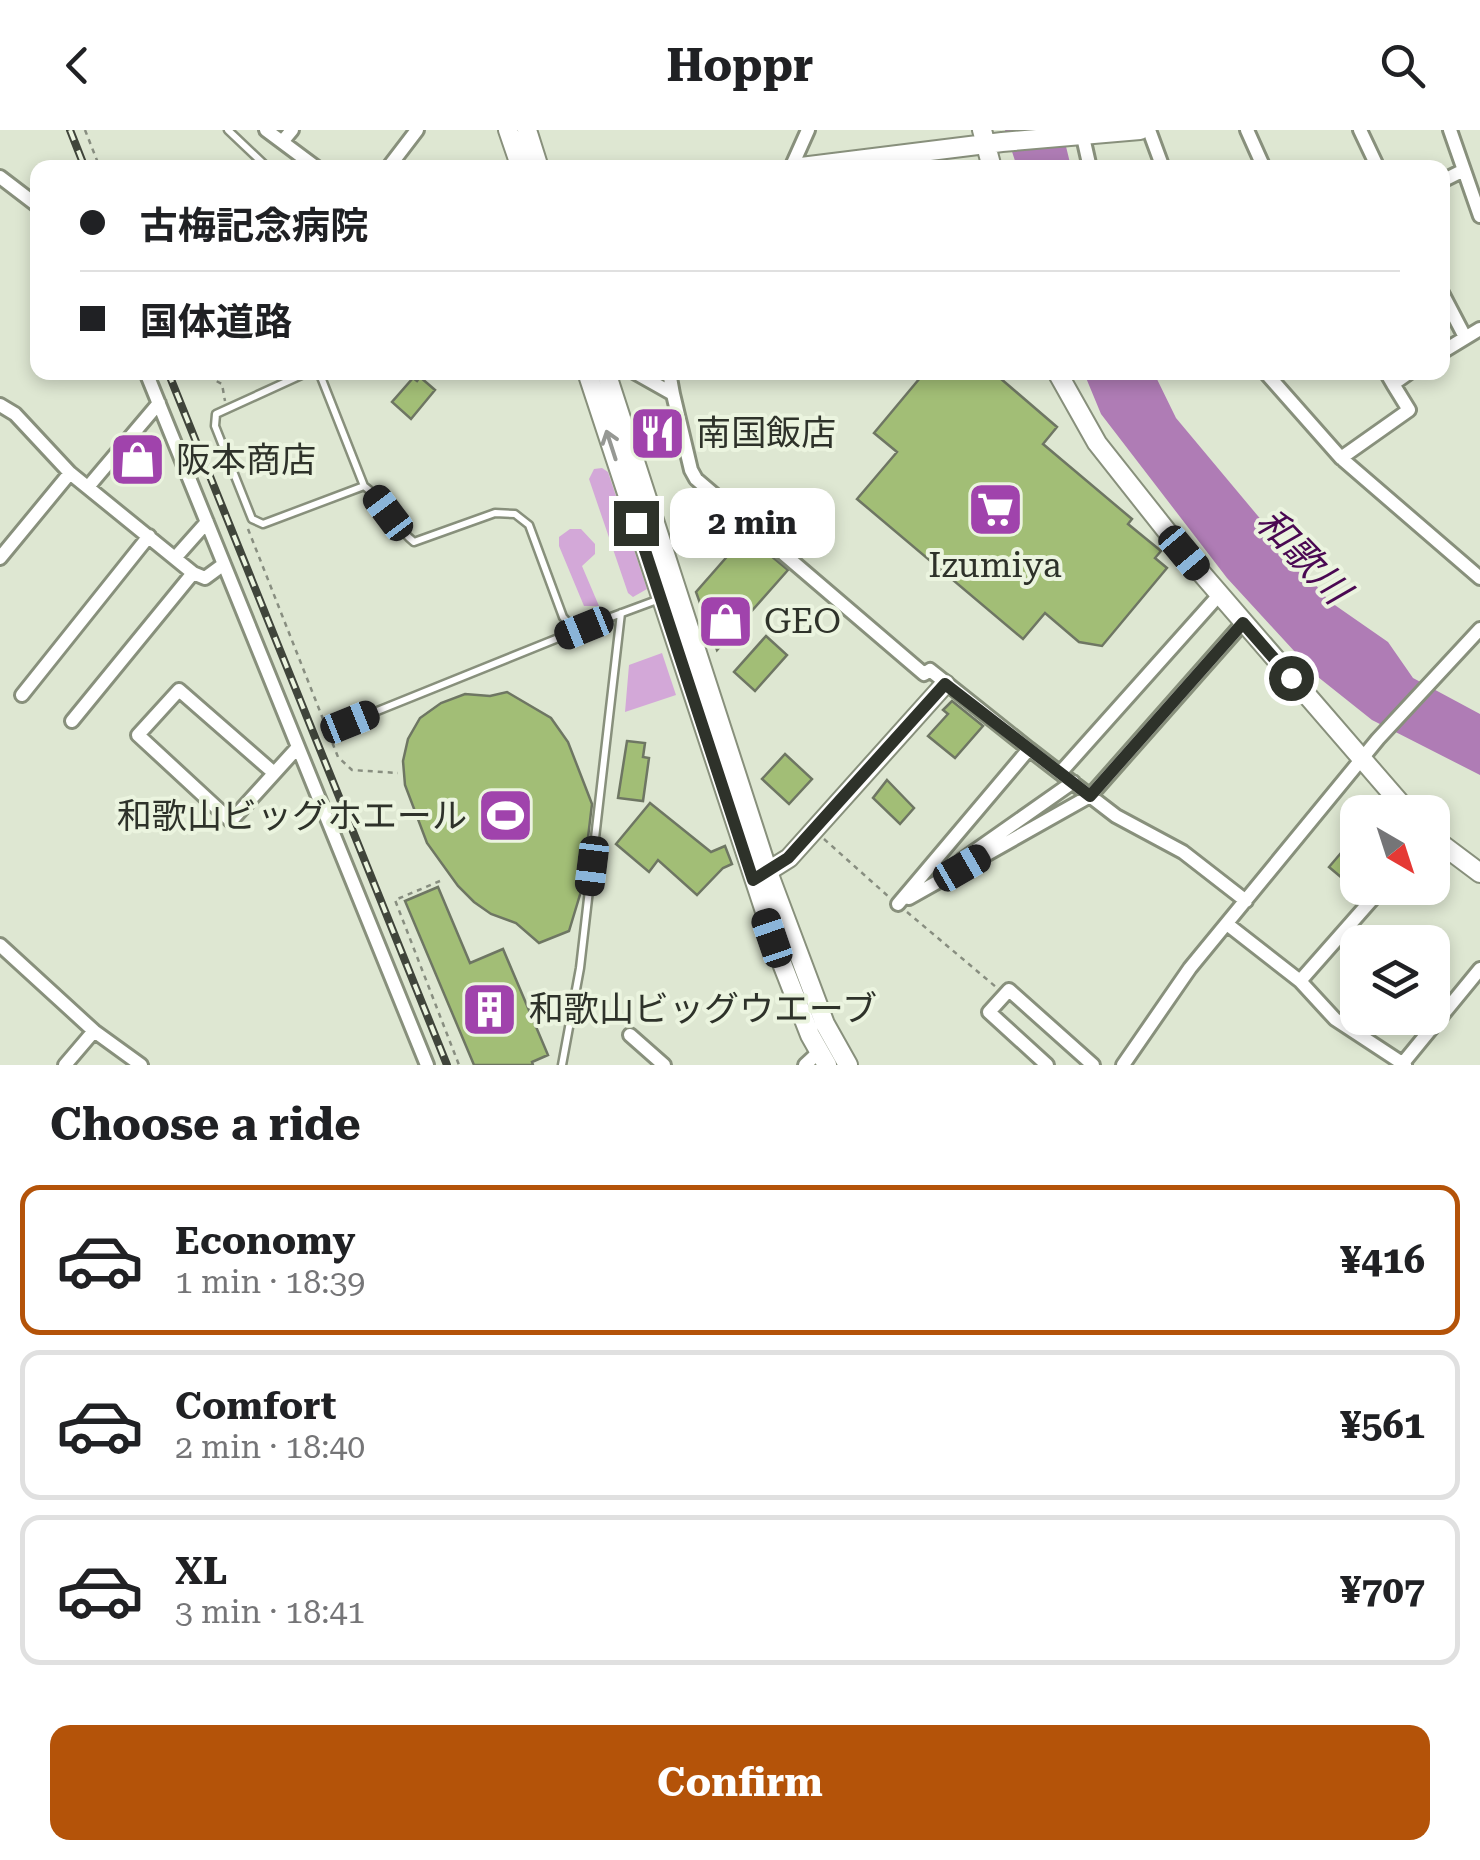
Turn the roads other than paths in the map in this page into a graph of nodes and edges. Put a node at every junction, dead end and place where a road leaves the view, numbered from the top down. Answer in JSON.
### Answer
{"nodes":[{"id":1,"x":228,"y":130,"type":"edge"},
{"id":2,"x":266,"y":130,"type":"edge"},
{"id":3,"x":292,"y":130,"type":"edge"},
{"id":4,"x":417,"y":130,"type":"edge"},
{"id":5,"x":508,"y":130,"type":"edge"},
{"id":6,"x":527,"y":130,"type":"edge"},
{"id":7,"x":808,"y":130,"type":"edge"},
{"id":8,"x":1140,"y":130,"type":"edge"},
{"id":9,"x":1149,"y":130,"type":"edge"},
{"id":10,"x":1247,"y":130,"type":"edge"},
{"id":11,"x":1360,"y":130,"type":"edge"},
{"id":12,"x":1450,"y":130,"type":"edge"},
{"id":13,"x":1078,"y":137,"type":"junction"},
{"id":14,"x":990,"y":139,"type":"edge"},
{"id":15,"x":282,"y":142,"type":"junction"},
{"id":16,"x":260,"y":160,"type":"edge"},
{"id":17,"x":306,"y":160,"type":"edge"},
{"id":18,"x":394,"y":160,"type":"edge"},
{"id":19,"x":517,"y":160,"type":"edge"},
{"id":20,"x":536,"y":160,"type":"edge"},
{"id":21,"x":795,"y":160,"type":"edge"},
{"id":22,"x":847,"y":160,"type":"edge"},
{"id":23,"x":1087,"y":160,"type":"edge"},
{"id":24,"x":1160,"y":160,"type":"edge"},
{"id":25,"x":1260,"y":160,"type":"edge"},
{"id":26,"x":1374,"y":160,"type":"edge"},
{"id":27,"x":1464,"y":170,"type":"junction"},
{"id":28,"x":1450,"y":177,"type":"edge"},
{"id":29,"x":2,"y":184,"type":"edge"},
{"id":30,"x":1478,"y":197,"type":"edge"},
{"id":31,"x":30,"y":201,"type":"edge"},
{"id":32,"x":1480,"y":216,"type":"edge"},
{"id":33,"x":1450,"y":308,"type":"edge"},
{"id":34,"x":1480,"y":329,"type":"edge"},
{"id":35,"x":1466,"y":337,"type":"junction"},
{"id":36,"x":1450,"y":347,"type":"edge"},
{"id":37,"x":149,"y":380,"type":"edge"},
{"id":38,"x":290,"y":380,"type":"edge"},
{"id":39,"x":322,"y":380,"type":"edge"},
{"id":40,"x":590,"y":380,"type":"edge"},
{"id":41,"x":608,"y":380,"type":"edge"},
{"id":42,"x":649,"y":380,"type":"edge"},
{"id":43,"x":671,"y":380,"type":"edge"},
{"id":44,"x":1062,"y":380,"type":"edge"},
{"id":45,"x":1272,"y":380,"type":"edge"},
{"id":46,"x":1391,"y":380,"type":"edge"},
{"id":47,"x":674,"y":394,"type":"junction"},
{"id":48,"x":158,"y":403,"type":"junction"},
{"id":49,"x":0,"y":404,"type":"edge"},
{"id":50,"x":1341,"y":458,"type":"junction"},
{"id":51,"x":70,"y":473,"type":"junction"},
{"id":52,"x":364,"y":486,"type":"junction"},
{"id":53,"x":88,"y":487,"type":"junction"},
{"id":54,"x":207,"y":522,"type":"junction"},
{"id":55,"x":150,"y":536,"type":"junction"},
{"id":56,"x":0,"y":558,"type":"edge"},
{"id":57,"x":175,"y":558,"type":"junction"},
{"id":58,"x":224,"y":564,"type":"junction"},
{"id":59,"x":193,"y":573,"type":"junction"},
{"id":60,"x":1480,"y":578,"type":"edge"},
{"id":61,"x":670,"y":594,"type":"junction"},
{"id":62,"x":1219,"y":595,"type":"junction"},
{"id":63,"x":621,"y":614,"type":"junction"},
{"id":64,"x":1243,"y":623,"type":"junction"},
{"id":65,"x":584,"y":628,"type":"junction"},
{"id":66,"x":1480,"y":629,"type":"edge"},
{"id":67,"x":945,"y":684,"type":"junction"},
{"id":68,"x":22,"y":695,"type":"dead end"},
{"id":69,"x":72,"y":720,"type":"dead end"},
{"id":70,"x":350,"y":722,"type":"dead end"},
{"id":71,"x":298,"y":747,"type":"junction"},
{"id":72,"x":1028,"y":749,"type":"junction"},
{"id":73,"x":1362,"y":761,"type":"junction"},
{"id":74,"x":1060,"y":772,"type":"junction"},
{"id":75,"x":274,"y":773,"type":"junction"},
{"id":76,"x":1073,"y":782,"type":"junction"},
{"id":77,"x":1393,"y":795,"type":"edge"},
{"id":78,"x":1090,"y":796,"type":"junction"},
{"id":79,"x":1450,"y":850,"type":"edge"},
{"id":80,"x":1480,"y":873,"type":"edge"},
{"id":81,"x":761,"y":876,"type":"junction"},
{"id":82,"x":1246,"y":901,"type":"junction"},
{"id":83,"x":898,"y":904,"type":"junction"},
{"id":84,"x":1367,"y":905,"type":"edge"},
{"id":85,"x":1227,"y":924,"type":"junction"},
{"id":86,"x":0,"y":945,"type":"edge"},
{"id":87,"x":1480,"y":969,"type":"edge"},
{"id":88,"x":1300,"y":982,"type":"junction"},
{"id":89,"x":94,"y":1032,"type":"junction"},
{"id":90,"x":630,"y":1035,"type":"dead end"},
{"id":91,"x":817,"y":1060,"type":"edge"},
{"id":92,"x":1400,"y":1063,"type":"edge"},
{"id":93,"x":65,"y":1065,"type":"edge"},
{"id":94,"x":141,"y":1065,"type":"edge"},
{"id":95,"x":427,"y":1065,"type":"edge"},
{"id":96,"x":562,"y":1065,"type":"edge"},
{"id":97,"x":664,"y":1065,"type":"edge"},
{"id":98,"x":848,"y":1065,"type":"edge"},
{"id":99,"x":1046,"y":1065,"type":"edge"},
{"id":100,"x":1094,"y":1065,"type":"edge"},
{"id":101,"x":1123,"y":1065,"type":"edge"}],
"edges":[{"from":1,"to":16,"type":"lane"},
{"from":2,"to":15,"type":"street"},
{"from":3,"to":15,"type":"street"},
{"from":4,"to":18,"type":"street"},
{"from":5,"to":19,"type":"street"},
{"from":6,"to":20,"type":"street"},
{"from":7,"to":21,"type":"street"},
{"from":8,"to":13,"type":"street"},
{"from":9,"to":24,"type":"street"},
{"from":10,"to":25,"type":"street"},
{"from":11,"to":26,"type":"street"},
{"from":12,"to":27,"type":"street"},
{"from":13,"to":14,"type":"street"},
{"from":13,"to":23,"type":"street"},
{"from":14,"to":22,"type":"street"},
{"from":15,"to":17,"type":"street"},
{"from":27,"to":28,"type":"street"},
{"from":27,"to":30,"type":"street"},
{"from":29,"to":31,"type":"street"},
{"from":30,"to":32,"type":"street"},
{"from":33,"to":35,"type":"street"},
{"from":34,"to":35,"type":"street"},
{"from":35,"to":36,"type":"street"},
{"from":37,"to":48,"type":"street"},
{"from":38,"to":52,"type":"lane"},
{"from":39,"to":52,"type":"lane"},
{"from":61,"to":40,"type":"street","one_way":true},
{"from":41,"to":61,"type":"street"},
{"from":42,"to":47,"type":"street"},
{"from":43,"to":47,"type":"street"},
{"from":44,"to":62,"type":"street"},
{"from":45,"to":50,"type":"street"},
{"from":46,"to":50,"type":"street"},
{"from":47,"to":67,"type":"street"},
{"from":48,"to":53,"type":"street"},
{"from":48,"to":54,"type":"street"},
{"from":49,"to":51,"type":"street"},
{"from":50,"to":60,"type":"street"},
{"from":51,"to":53,"type":"street"},
{"from":51,"to":56,"type":"street"},
{"from":52,"to":65,"type":"lane"},
{"from":53,"to":55,"type":"street"},
{"from":54,"to":57,"type":"street"},
{"from":54,"to":58,"type":"street"},
{"from":55,"to":57,"type":"street"},
{"from":55,"to":68,"type":"street"},
{"from":57,"to":59,"type":"street"},
{"from":58,"to":59,"type":"street"},
{"from":58,"to":71,"type":"street"},
{"from":59,"to":69,"type":"street"},
{"from":61,"to":63,"type":"lane"},
{"from":61,"to":81,"type":"street"},
{"from":62,"to":64,"type":"street"},
{"from":62,"to":74,"type":"street"},
{"from":63,"to":65,"type":"lane"},
{"from":63,"to":96,"type":"lane"},
{"from":64,"to":73,"type":"street"},
{"from":64,"to":78,"type":"street"},
{"from":65,"to":70,"type":"lane"},
{"from":66,"to":73,"type":"street"},
{"from":67,"to":72,"type":"street"},
{"from":67,"to":81,"type":"street"},
{"from":71,"to":75,"type":"street"},
{"from":71,"to":95,"type":"street"},
{"from":72,"to":74,"type":"street"},
{"from":72,"to":83,"type":"street"},
{"from":73,"to":77,"type":"street"},
{"from":73,"to":82,"type":"street"},
{"from":74,"to":76,"type":"street"},
{"from":75,"to":75,"type":"street"},
{"from":76,"to":78,"type":"street"},
{"from":76,"to":83,"type":"street"},
{"from":78,"to":82,"type":"street"},
{"from":78,"to":83,"type":"street"},
{"from":79,"to":80,"type":"street"},
{"from":81,"to":91,"type":"street"},
{"from":81,"to":98,"type":"street"},
{"from":82,"to":85,"type":"street"},
{"from":84,"to":88,"type":"street"},
{"from":85,"to":88,"type":"street"},
{"from":85,"to":101,"type":"street"},
{"from":86,"to":89,"type":"street"},
{"from":87,"to":92,"type":"street"},
{"from":88,"to":92,"type":"street"},
{"from":89,"to":93,"type":"street"},
{"from":89,"to":94,"type":"street"},
{"from":90,"to":97,"type":"street"},
{"from":99,"to":100,"type":"street"}]}
